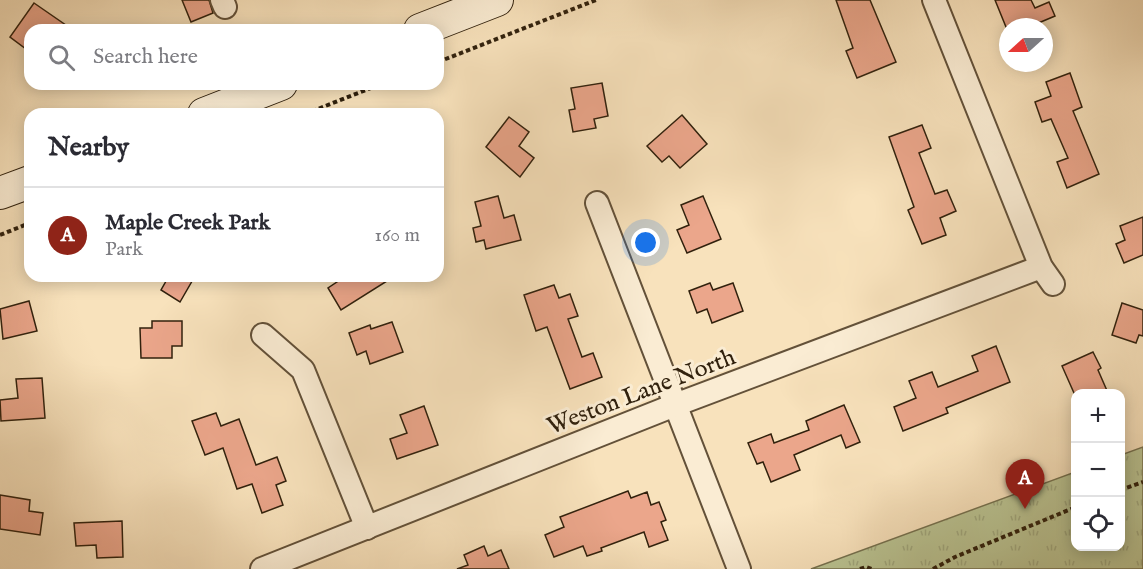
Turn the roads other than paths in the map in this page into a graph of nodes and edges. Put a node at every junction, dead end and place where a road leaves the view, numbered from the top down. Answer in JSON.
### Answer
{"nodes":[{"id":1,"x":934,"y":0,"type":"edge"},
{"id":2,"x":476,"y":4,"type":"edge"},
{"id":3,"x":433,"y":24,"type":"edge"},
{"id":4,"x":266,"y":90,"type":"edge"},
{"id":5,"x":219,"y":108,"type":"edge"},
{"id":6,"x":24,"y":184,"type":"edge"},
{"id":7,"x":0,"y":194,"type":"edge"},
{"id":8,"x":597,"y":203,"type":"dead end"},
{"id":9,"x":263,"y":335,"type":"dead end"},
{"id":10,"x":675,"y":405,"type":"junction"},
{"id":11,"x":367,"y":528,"type":"junction"},
{"id":12,"x":262,"y":569,"type":"edge"},
{"id":13,"x":739,"y":569,"type":"edge"}],
"edges":[{"from":1,"to":10,"type":"street","name":"Weston Lane North"},
{"from":2,"to":3,"type":"main road"},
{"from":4,"to":5,"type":"main road"},
{"from":6,"to":7,"type":"main road"},
{"from":8,"to":10,"type":"street"},
{"from":9,"to":11,"type":"street"},
{"from":10,"to":11,"type":"street","name":"Weston Lane North"},
{"from":10,"to":13,"type":"street"},
{"from":11,"to":12,"type":"street","name":"Weston Lane North"}]}
